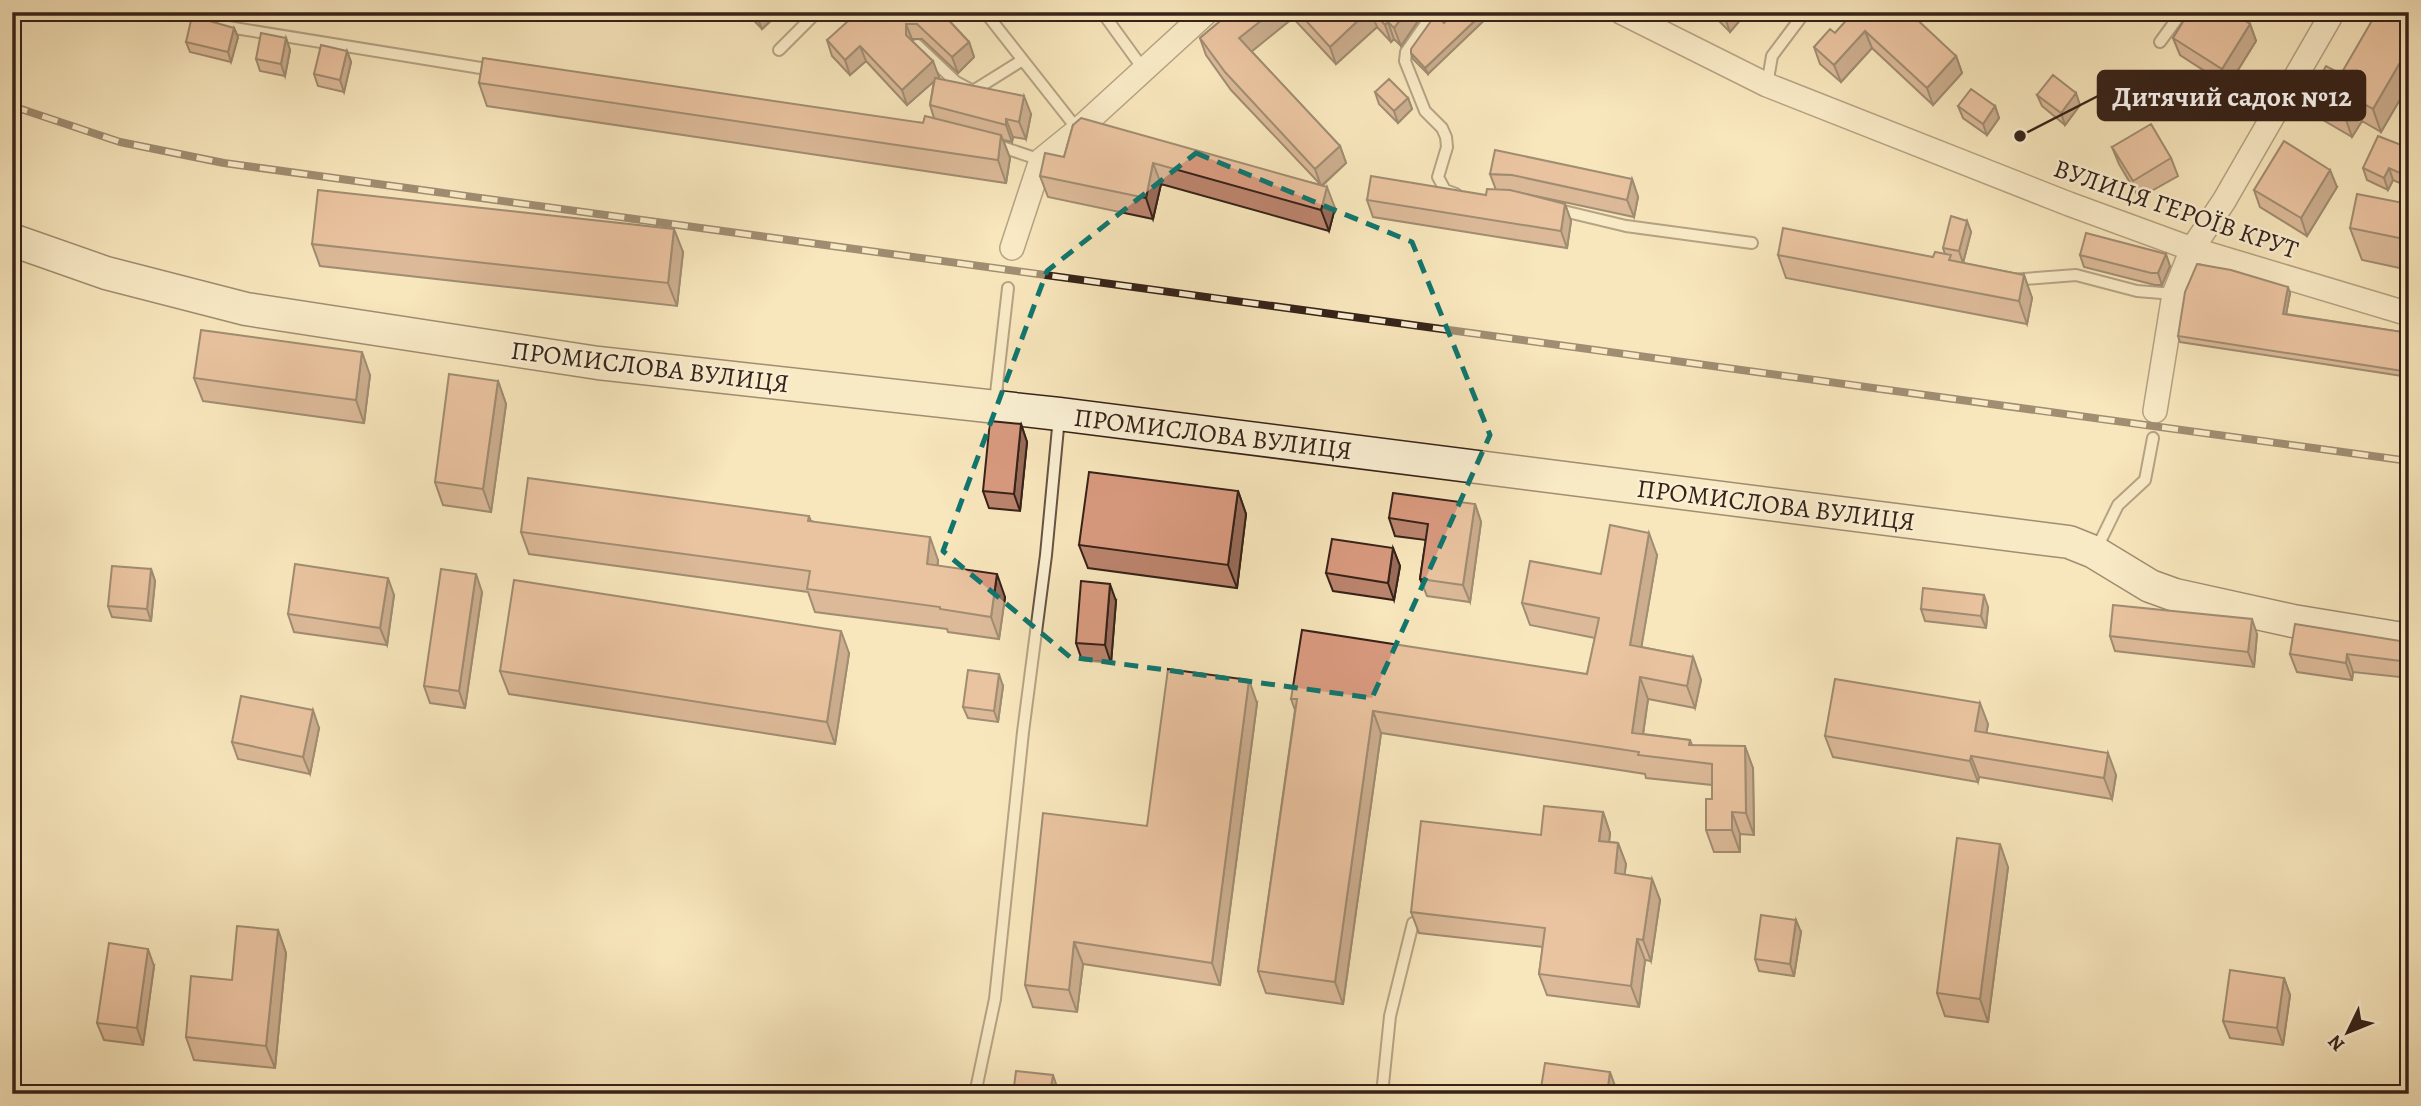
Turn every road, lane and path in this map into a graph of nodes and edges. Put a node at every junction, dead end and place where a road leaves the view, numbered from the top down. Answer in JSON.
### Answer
{"nodes":[{"id":1,"x":817,"y":12,"type":"edge"},
{"id":2,"x":985,"y":12,"type":"edge"},
{"id":3,"x":1102,"y":12,"type":"edge"},
{"id":4,"x":1208,"y":12,"type":"edge"},
{"id":5,"x":1434,"y":12,"type":"edge"},
{"id":6,"x":1621,"y":12,"type":"edge"},
{"id":7,"x":1805,"y":12,"type":"edge"},
{"id":8,"x":2182,"y":12,"type":"edge"},
{"id":9,"x":2333,"y":12,"type":"edge"},
{"id":10,"x":212,"y":24,"type":"edge"},
{"id":11,"x":2160,"y":42,"type":"dead end"},
{"id":12,"x":916,"y":45,"type":"edge"},
{"id":13,"x":779,"y":50,"type":"dead end"},
{"id":14,"x":1021,"y":61,"type":"junction"},
{"id":15,"x":1144,"y":70,"type":"junction"},
{"id":16,"x":504,"y":71,"type":"edge"},
{"id":17,"x":1767,"y":85,"type":"junction"},
{"id":18,"x":1078,"y":130,"type":"junction"},
{"id":19,"x":978,"y":140,"type":"edge"},
{"id":20,"x":1041,"y":160,"type":"junction"},
{"id":21,"x":1467,"y":196,"type":"edge"},
{"id":22,"x":1545,"y":206,"type":"edge"},
{"id":23,"x":12,"y":240,"type":"edge"},
{"id":24,"x":1752,"y":243,"type":"dead end"},
{"id":25,"x":1012,"y":248,"type":"dead end"},
{"id":26,"x":2192,"y":249,"type":"junction"},
{"id":27,"x":1999,"y":278,"type":"edge"},
{"id":28,"x":1008,"y":289,"type":"dead end"},
{"id":29,"x":2174,"y":294,"type":"junction"},
{"id":30,"x":2409,"y":314,"type":"edge"},
{"id":31,"x":994,"y":409,"type":"junction"},
{"id":32,"x":2155,"y":411,"type":"dead end"},
{"id":33,"x":1059,"y":414,"type":"junction"},
{"id":34,"x":2153,"y":438,"type":"dead end"},
{"id":35,"x":2094,"y":552,"type":"junction"},
{"id":36,"x":2409,"y":640,"type":"edge"},
{"id":37,"x":1413,"y":923,"type":"edge"},
{"id":38,"x":975,"y":1094,"type":"edge"},
{"id":39,"x":1382,"y":1094,"type":"edge"}],
"edges":[{"from":1,"to":13,"type":"lane"},
{"from":2,"to":14,"type":"lane"},
{"from":3,"to":15,"type":"lane"},
{"from":4,"to":15,"type":"street"},
{"from":5,"to":21,"type":"lane"},
{"from":6,"to":17,"type":"street","name":"ВУЛИЦЯ ГЕРОЇВ КРУТ"},
{"from":7,"to":17,"type":"lane"},
{"from":8,"to":11,"type":"lane"},
{"from":9,"to":26,"type":"street"},
{"from":10,"to":16,"type":"lane"},
{"from":12,"to":14,"type":"lane"},
{"from":14,"to":18,"type":"lane"},
{"from":15,"to":18,"type":"street"},
{"from":17,"to":26,"type":"street","name":"ВУЛИЦЯ ГЕРОЇВ КРУТ"},
{"from":18,"to":20,"type":"street"},
{"from":19,"to":20,"type":"lane"},
{"from":20,"to":25,"type":"street"},
{"from":22,"to":24,"type":"lane"},
{"from":23,"to":31,"type":"street","name":"ПРОМИСЛОВА ВУЛИЦЯ"},
{"from":26,"to":29,"type":"street"},
{"from":26,"to":30,"type":"street","name":"ВУЛИЦЯ ГЕРОЇВ КРУТ"},
{"from":27,"to":29,"type":"lane"},
{"from":28,"to":31,"type":"lane"},
{"from":29,"to":32,"type":"street"},
{"from":31,"to":33,"type":"street","name":"ПРОМИСЛОВА ВУЛИЦЯ"},
{"from":33,"to":35,"type":"street","name":"ПРОМИСЛОВА ВУЛИЦЯ"},
{"from":33,"to":38,"type":"lane"},
{"from":34,"to":35,"type":"lane"},
{"from":35,"to":36,"type":"street","name":"ПРОМИСЛОВА ВУЛИЦЯ"},
{"from":37,"to":39,"type":"lane"}]}
